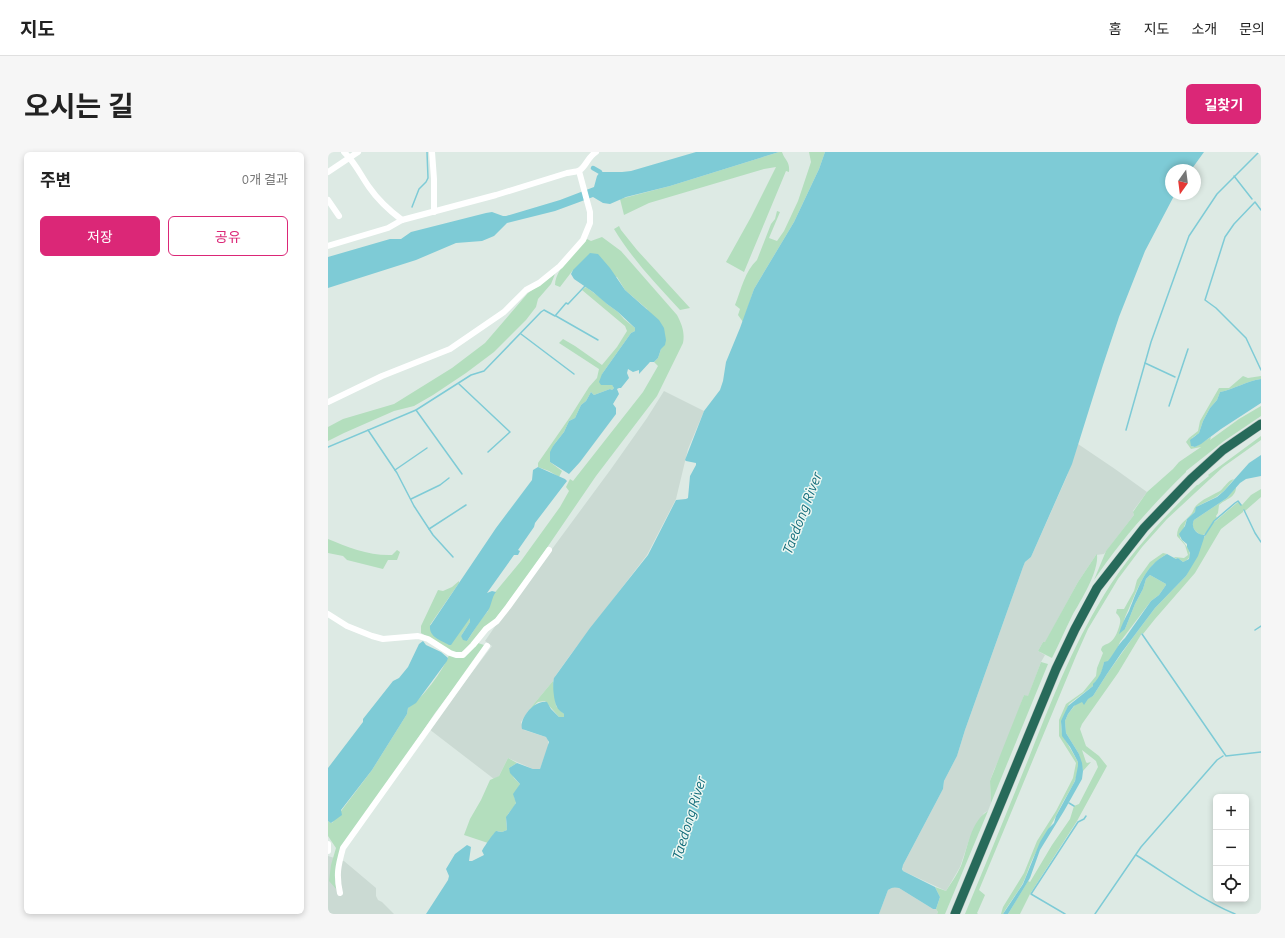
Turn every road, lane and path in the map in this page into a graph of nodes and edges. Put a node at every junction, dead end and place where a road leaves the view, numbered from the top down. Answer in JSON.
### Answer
{"nodes":[{"id":1,"x":344,"y":152,"type":"edge"},
{"id":2,"x":358,"y":152,"type":"edge"},
{"id":3,"x":432,"y":152,"type":"edge"},
{"id":4,"x":596,"y":152,"type":"edge"},
{"id":5,"x":350,"y":157,"type":"junction"},
{"id":6,"x":579,"y":171,"type":"junction"},
{"id":7,"x":328,"y":172,"type":"edge"},
{"id":8,"x":328,"y":200,"type":"edge"},
{"id":9,"x":434,"y":212,"type":"junction"},
{"id":10,"x":339,"y":216,"type":"dead end"},
{"id":11,"x":402,"y":220,"type":"junction"},
{"id":12,"x":328,"y":246,"type":"edge"},
{"id":13,"x":328,"y":402,"type":"edge"},
{"id":14,"x":1261,"y":424,"type":"edge"},
{"id":15,"x":549,"y":550,"type":"dead end"},
{"id":16,"x":328,"y":614,"type":"edge"},
{"id":17,"x":487,"y":646,"type":"dead end"},
{"id":18,"x":328,"y":844,"type":"edge"},
{"id":19,"x":328,"y":851,"type":"edge"},
{"id":20,"x":340,"y":893,"type":"dead end"},
{"id":21,"x":956,"y":914,"type":"edge"}],
"edges":[{"from":1,"to":5,"type":"street"},
{"from":2,"to":5,"type":"street"},
{"from":3,"to":9,"type":"street"},
{"from":4,"to":6,"type":"street"},
{"from":5,"to":7,"type":"street"},
{"from":5,"to":11,"type":"street"},
{"from":6,"to":9,"type":"street"},
{"from":6,"to":13,"type":"street"},
{"from":8,"to":10,"type":"street"},
{"from":9,"to":11,"type":"street"},
{"from":11,"to":12,"type":"street"},
{"from":14,"to":21,"type":"highway"},
{"from":15,"to":16,"type":"street"},
{"from":17,"to":20,"type":"street"},
{"from":18,"to":19,"type":"street"}]}
